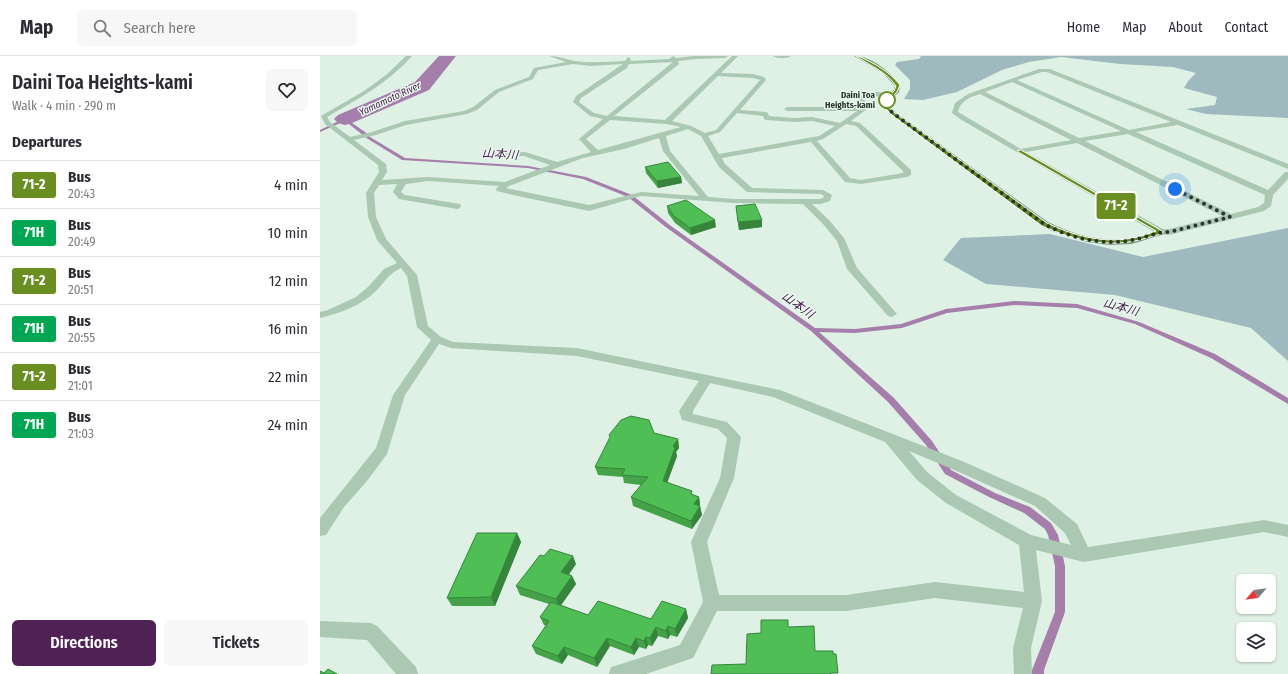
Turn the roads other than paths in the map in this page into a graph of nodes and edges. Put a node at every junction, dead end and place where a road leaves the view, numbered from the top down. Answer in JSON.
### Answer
{"nodes":[{"id":1,"x":409,"y":56,"type":"edge"},
{"id":2,"x":552,"y":56,"type":"edge"},
{"id":3,"x":670,"y":56,"type":"edge"},
{"id":4,"x":725,"y":56,"type":"edge"},
{"id":5,"x":735,"y":56,"type":"edge"},
{"id":6,"x":776,"y":56,"type":"edge"},
{"id":7,"x":788,"y":56,"type":"edge"},
{"id":8,"x":857,"y":56,"type":"edge"},
{"id":9,"x":628,"y":59,"type":"edge"},
{"id":10,"x":675,"y":60,"type":"junction"},
{"id":11,"x":573,"y":62,"type":"junction"},
{"id":12,"x":716,"y":74,"type":"junction"},
{"id":13,"x":1012,"y":80,"type":"junction"},
{"id":14,"x":979,"y":92,"type":"junction"},
{"id":15,"x":891,"y":96,"type":"junction"},
{"id":16,"x":787,"y":109,"type":"dead end"},
{"id":17,"x":864,"y":109,"type":"junction"},
{"id":18,"x":735,"y":111,"type":"junction"},
{"id":19,"x":322,"y":116,"type":"edge"},
{"id":20,"x":608,"y":118,"type":"junction"},
{"id":21,"x":667,"y":122,"type":"junction"},
{"id":22,"x":843,"y":123,"type":"junction"},
{"id":23,"x":1179,"y":123,"type":"junction"},
{"id":24,"x":689,"y":127,"type":"junction"},
{"id":25,"x":1129,"y":132,"type":"junction"},
{"id":26,"x":662,"y":135,"type":"junction"},
{"id":27,"x":704,"y":135,"type":"junction"},
{"id":28,"x":349,"y":139,"type":"junction"},
{"id":29,"x":812,"y":139,"type":"junction"},
{"id":30,"x":1078,"y":140,"type":"junction"},
{"id":31,"x":1019,"y":151,"type":"junction"},
{"id":32,"x":596,"y":152,"type":"junction"},
{"id":33,"x":496,"y":155,"type":"dead end"},
{"id":34,"x":717,"y":157,"type":"junction"},
{"id":35,"x":557,"y":165,"type":"junction"},
{"id":36,"x":1288,"y":167,"type":"edge"},
{"id":37,"x":1288,"y":174,"type":"edge"},
{"id":38,"x":404,"y":182,"type":"junction"},
{"id":39,"x":376,"y":183,"type":"junction"},
{"id":40,"x":506,"y":184,"type":"junction"},
{"id":41,"x":1269,"y":194,"type":"junction"},
{"id":42,"x":706,"y":199,"type":"junction"},
{"id":43,"x":806,"y":203,"type":"junction"},
{"id":44,"x":457,"y":206,"type":"dead end"},
{"id":45,"x":1230,"y":217,"type":"junction"},
{"id":46,"x":1161,"y":232,"type":"junction"},
{"id":47,"x":403,"y":264,"type":"junction"},
{"id":48,"x":892,"y":314,"type":"dead end"},
{"id":49,"x":320,"y":315,"type":"edge"},
{"id":50,"x":437,"y":339,"type":"junction"},
{"id":51,"x":706,"y":379,"type":"junction"},
{"id":52,"x":888,"y":438,"type":"junction"},
{"id":53,"x":320,"y":530,"type":"edge"},
{"id":54,"x":1288,"y":531,"type":"edge"},
{"id":55,"x":1027,"y":541,"type":"junction"},
{"id":56,"x":1084,"y":555,"type":"junction"},
{"id":57,"x":1033,"y":601,"type":"junction"},
{"id":58,"x":712,"y":603,"type":"junction"},
{"id":59,"x":320,"y":629,"type":"edge"},
{"id":60,"x":409,"y":674,"type":"edge"},
{"id":61,"x":618,"y":674,"type":"edge"},
{"id":62,"x":1023,"y":674,"type":"edge"}],
"edges":[{"from":1,"to":19,"type":"street"},
{"from":2,"to":11,"type":"street"},
{"from":3,"to":10,"type":"street"},
{"from":4,"to":10,"type":"street"},
{"from":5,"to":12,"type":"street"},
{"from":6,"to":7,"type":"street"},
{"from":8,"to":15,"type":"street"},
{"from":9,"to":10,"type":"street"},
{"from":9,"to":11,"type":"street"},
{"from":9,"to":20,"type":"street"},
{"from":10,"to":20,"type":"street"},
{"from":11,"to":28,"type":"street"},
{"from":12,"to":18,"type":"street"},
{"from":12,"to":21,"type":"street"},
{"from":13,"to":14,"type":"street"},
{"from":13,"to":23,"type":"street"},
{"from":13,"to":25,"type":"street"},
{"from":14,"to":30,"type":"street"},
{"from":14,"to":31,"type":"street"},
{"from":15,"to":17,"type":"street"},
{"from":15,"to":46,"type":"street"},
{"from":16,"to":17,"type":"street"},
{"from":17,"to":22,"type":"street"},
{"from":18,"to":22,"type":"street"},
{"from":18,"to":27,"type":"street"},
{"from":19,"to":28,"type":"street"},
{"from":20,"to":21,"type":"street"},
{"from":20,"to":32,"type":"street"},
{"from":21,"to":24,"type":"street"},
{"from":22,"to":29,"type":"street"},
{"from":22,"to":29,"type":"street"},
{"from":23,"to":25,"type":"street"},
{"from":23,"to":36,"type":"street"},
{"from":24,"to":26,"type":"street"},
{"from":24,"to":27,"type":"street"},
{"from":25,"to":30,"type":"street"},
{"from":25,"to":41,"type":"street"},
{"from":26,"to":32,"type":"street"},
{"from":26,"to":42,"type":"street"},
{"from":27,"to":34,"type":"street"},
{"from":28,"to":39,"type":"street"},
{"from":29,"to":34,"type":"street"},
{"from":30,"to":31,"type":"street"},
{"from":30,"to":45,"type":"street"},
{"from":31,"to":46,"type":"street"},
{"from":32,"to":35,"type":"street"},
{"from":33,"to":35,"type":"street"},
{"from":34,"to":43,"type":"street"},
{"from":35,"to":40,"type":"street"},
{"from":37,"to":41,"type":"street"},
{"from":38,"to":39,"type":"street"},
{"from":38,"to":40,"type":"street"},
{"from":38,"to":44,"type":"street"},
{"from":39,"to":47,"type":"street"},
{"from":40,"to":42,"type":"street"},
{"from":41,"to":45,"type":"street"},
{"from":42,"to":43,"type":"street"},
{"from":43,"to":48,"type":"street"},
{"from":45,"to":46,"type":"street"},
{"from":47,"to":49,"type":"street"},
{"from":47,"to":50,"type":"street"},
{"from":50,"to":51,"type":"street"},
{"from":50,"to":53,"type":"street"},
{"from":51,"to":52,"type":"street"},
{"from":51,"to":58,"type":"street"},
{"from":52,"to":55,"type":"street"},
{"from":52,"to":56,"type":"street"},
{"from":54,"to":56,"type":"street"},
{"from":55,"to":56,"type":"street"},
{"from":55,"to":57,"type":"street"},
{"from":57,"to":58,"type":"street"},
{"from":57,"to":62,"type":"street"},
{"from":58,"to":61,"type":"street"},
{"from":59,"to":60,"type":"street"}]}
